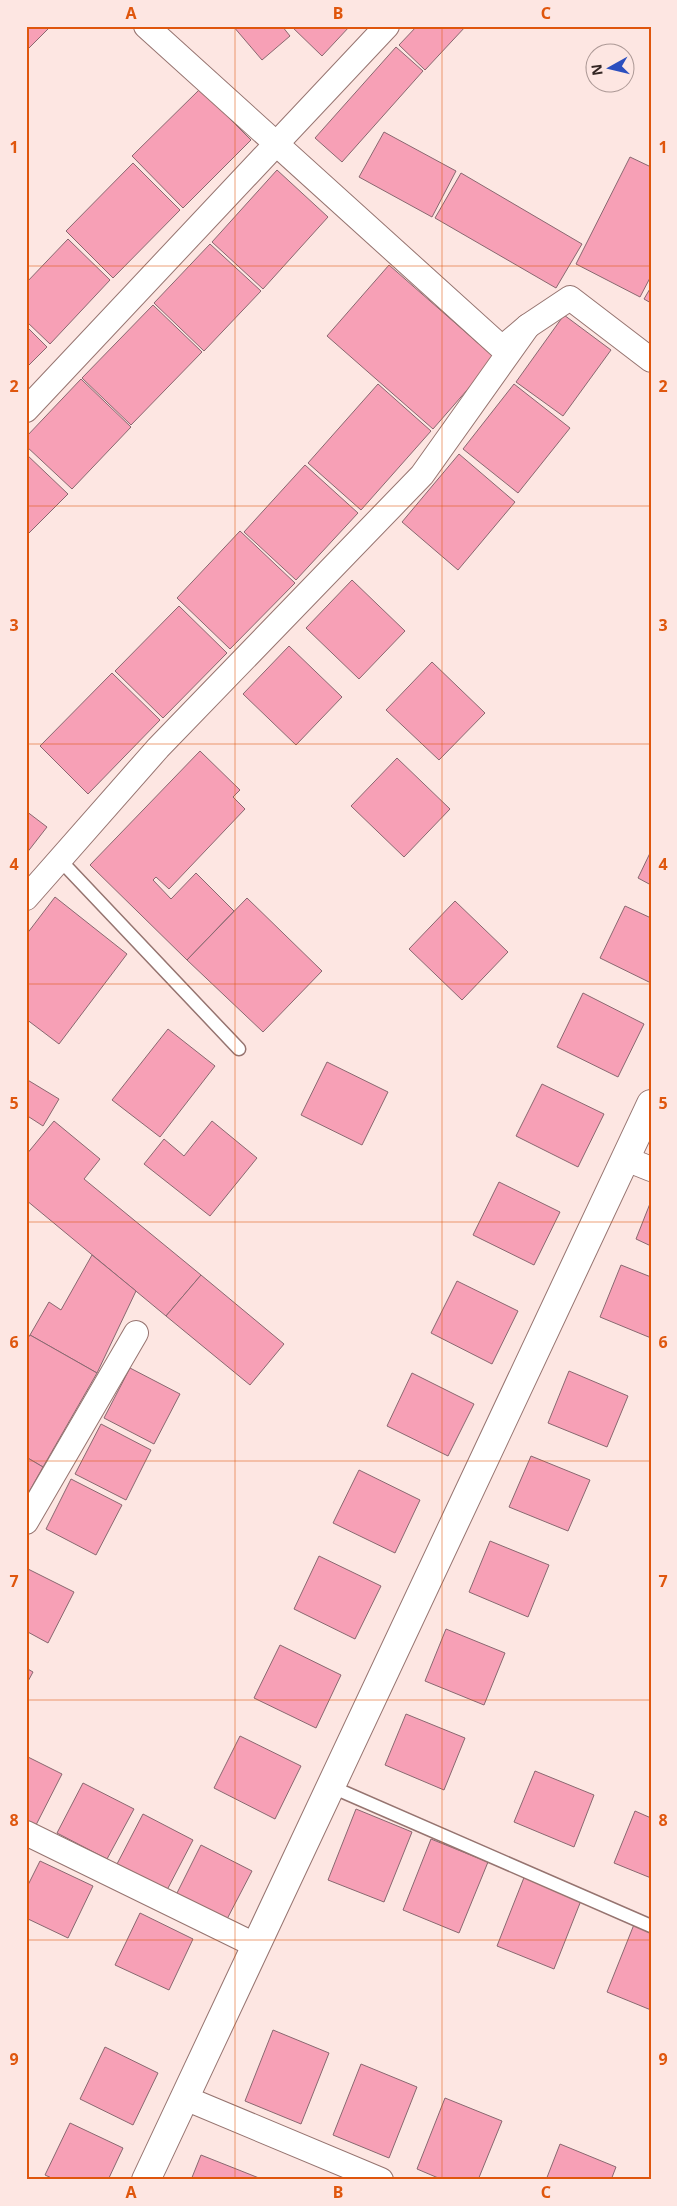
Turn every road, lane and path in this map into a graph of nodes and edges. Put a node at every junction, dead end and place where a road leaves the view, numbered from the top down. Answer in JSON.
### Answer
{"nodes":[{"id":1,"x":146,"y":26,"type":"edge"},
{"id":2,"x":386,"y":26,"type":"edge"},
{"id":3,"x":276,"y":144,"type":"junction"},
{"id":4,"x":528,"y":326,"type":"junction"},
{"id":5,"x":651,"y":360,"type":"edge"},
{"id":6,"x":26,"y":410,"type":"edge"},
{"id":7,"x":60,"y":860,"type":"junction"},
{"id":8,"x":26,"y":898,"type":"edge"},
{"id":9,"x":239,"y":1049,"type":"dead end"},
{"id":10,"x":651,"y":1104,"type":"edge"},
{"id":11,"x":639,"y":1164,"type":"edge"},
{"id":12,"x":136,"y":1333,"type":"dead end"},
{"id":13,"x":26,"y":1522,"type":"edge"},
{"id":14,"x":332,"y":1787,"type":"junction"},
{"id":15,"x":26,"y":1832,"type":"edge"},
{"id":16,"x":651,"y":1926,"type":"edge"},
{"id":17,"x":255,"y":1945,"type":"junction"},
{"id":18,"x":185,"y":2098,"type":"junction"},
{"id":19,"x":146,"y":2180,"type":"edge"},
{"id":20,"x":381,"y":2180,"type":"edge"}],
"edges":[{"from":1,"to":3,"type":"street"},
{"from":2,"to":3,"type":"street"},
{"from":3,"to":4,"type":"street"},
{"from":3,"to":6,"type":"street"},
{"from":4,"to":5,"type":"street"},
{"from":4,"to":7,"type":"street"},
{"from":7,"to":8,"type":"street"},
{"from":7,"to":9,"type":"lane"},
{"from":10,"to":11,"type":"street"},
{"from":11,"to":14,"type":"street"},
{"from":12,"to":13,"type":"street"},
{"from":14,"to":16,"type":"lane"},
{"from":14,"to":17,"type":"street"},
{"from":15,"to":17,"type":"street"},
{"from":17,"to":18,"type":"street"},
{"from":18,"to":19,"type":"street"},
{"from":18,"to":20,"type":"street"}]}
